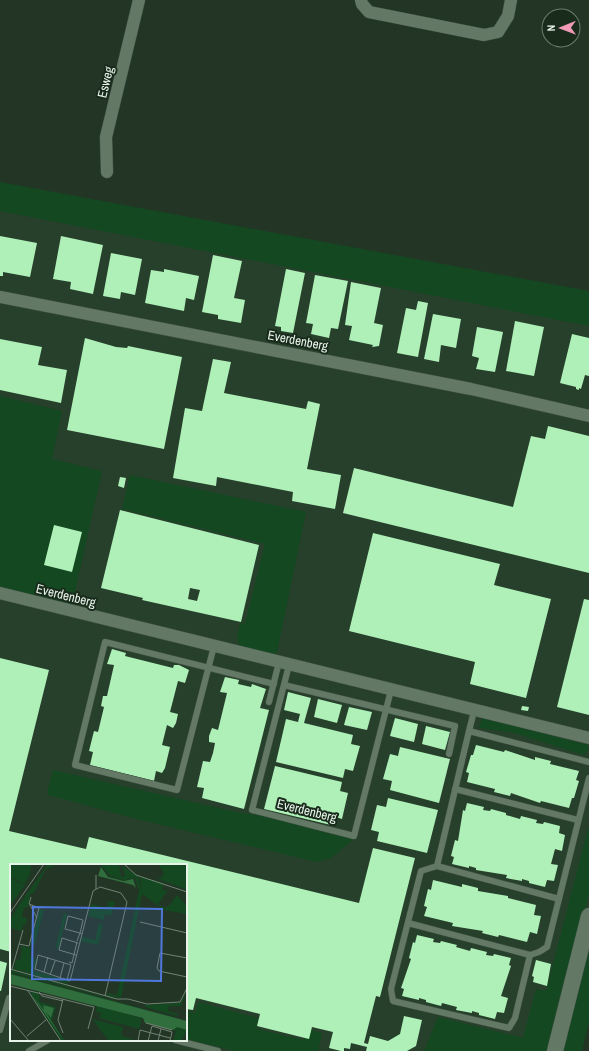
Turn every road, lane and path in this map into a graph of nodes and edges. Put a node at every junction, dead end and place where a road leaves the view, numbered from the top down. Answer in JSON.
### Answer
{"nodes":[{"id":1,"x":140,"y":0,"type":"edge"},
{"id":2,"x":361,"y":0,"type":"edge"},
{"id":3,"x":511,"y":0,"type":"edge"},
{"id":4,"x":107,"y":172,"type":"dead end"},
{"id":5,"x":0,"y":296,"type":"edge"},
{"id":6,"x":589,"y":416,"type":"edge"},
{"id":7,"x":0,"y":593,"type":"edge"},
{"id":8,"x":214,"y":646,"type":"junction"},
{"id":9,"x":284,"y":664,"type":"junction"},
{"id":10,"x":208,"y":668,"type":"junction"},
{"id":11,"x":274,"y":684,"type":"junction"},
{"id":12,"x":284,"y":685,"type":"junction"},
{"id":13,"x":391,"y":690,"type":"junction"},
{"id":14,"x":269,"y":702,"type":"dead end"},
{"id":15,"x":386,"y":710,"type":"junction"},
{"id":16,"x":474,"y":711,"type":"junction"},
{"id":17,"x":469,"y":731,"type":"junction"},
{"id":18,"x":589,"y":738,"type":"edge"},
{"id":19,"x":449,"y":754,"type":"dead end"},
{"id":20,"x":589,"y":762,"type":"edge"},
{"id":21,"x":589,"y":778,"type":"edge"},
{"id":22,"x":455,"y":789,"type":"junction"},
{"id":23,"x":578,"y":820,"type":"junction"},
{"id":24,"x":437,"y":866,"type":"junction"},
{"id":25,"x":559,"y":899,"type":"junction"},
{"id":26,"x":589,"y":916,"type":"edge"},
{"id":27,"x":408,"y":923,"type":"junction"},
{"id":28,"x":530,"y":954,"type":"junction"},
{"id":29,"x":10,"y":998,"type":"edge"},
{"id":30,"x":0,"y":1030,"type":"edge"},
{"id":31,"x":46,"y":1041,"type":"edge"},
{"id":32,"x":179,"y":1041,"type":"edge"},
{"id":33,"x":29,"y":1051,"type":"edge"},
{"id":34,"x":218,"y":1051,"type":"edge"},
{"id":35,"x":555,"y":1051,"type":"edge"}],
"edges":[{"from":1,"to":4,"type":"street","name":"Esweg"},
{"from":2,"to":3,"type":"street"},
{"from":5,"to":6,"type":"street","name":"Everdenberg"},
{"from":7,"to":8,"type":"street","name":"Everdenberg"},
{"from":8,"to":9,"type":"street","name":"Everdenberg"},
{"from":8,"to":10,"type":"lane"},
{"from":9,"to":11,"type":"lane"},
{"from":9,"to":12,"type":"lane","name":"Everdenberg"},
{"from":9,"to":13,"type":"street","name":"Everdenberg"},
{"from":10,"to":10,"type":"lane"},
{"from":10,"to":11,"type":"lane"},
{"from":11,"to":14,"type":"lane"},
{"from":12,"to":15,"type":"lane"},
{"from":12,"to":15,"type":"lane","name":"Everdenberg"},
{"from":13,"to":15,"type":"lane","name":"Everdenberg"},
{"from":13,"to":16,"type":"street","name":"Everdenberg"},
{"from":15,"to":19,"type":"lane"},
{"from":16,"to":17,"type":"lane"},
{"from":16,"to":18,"type":"street","name":"Everdenberg"},
{"from":17,"to":20,"type":"lane"},
{"from":17,"to":22,"type":"lane"},
{"from":21,"to":23,"type":"lane"},
{"from":22,"to":23,"type":"lane"},
{"from":22,"to":24,"type":"lane"},
{"from":23,"to":25,"type":"lane"},
{"from":24,"to":25,"type":"lane"},
{"from":24,"to":27,"type":"lane"},
{"from":25,"to":28,"type":"lane"},
{"from":26,"to":35,"type":"street"},
{"from":27,"to":28,"type":"lane"},
{"from":27,"to":28,"type":"lane"},
{"from":29,"to":30,"type":"lane"},
{"from":31,"to":33,"type":"lane"},
{"from":32,"to":34,"type":"lane"}]}
